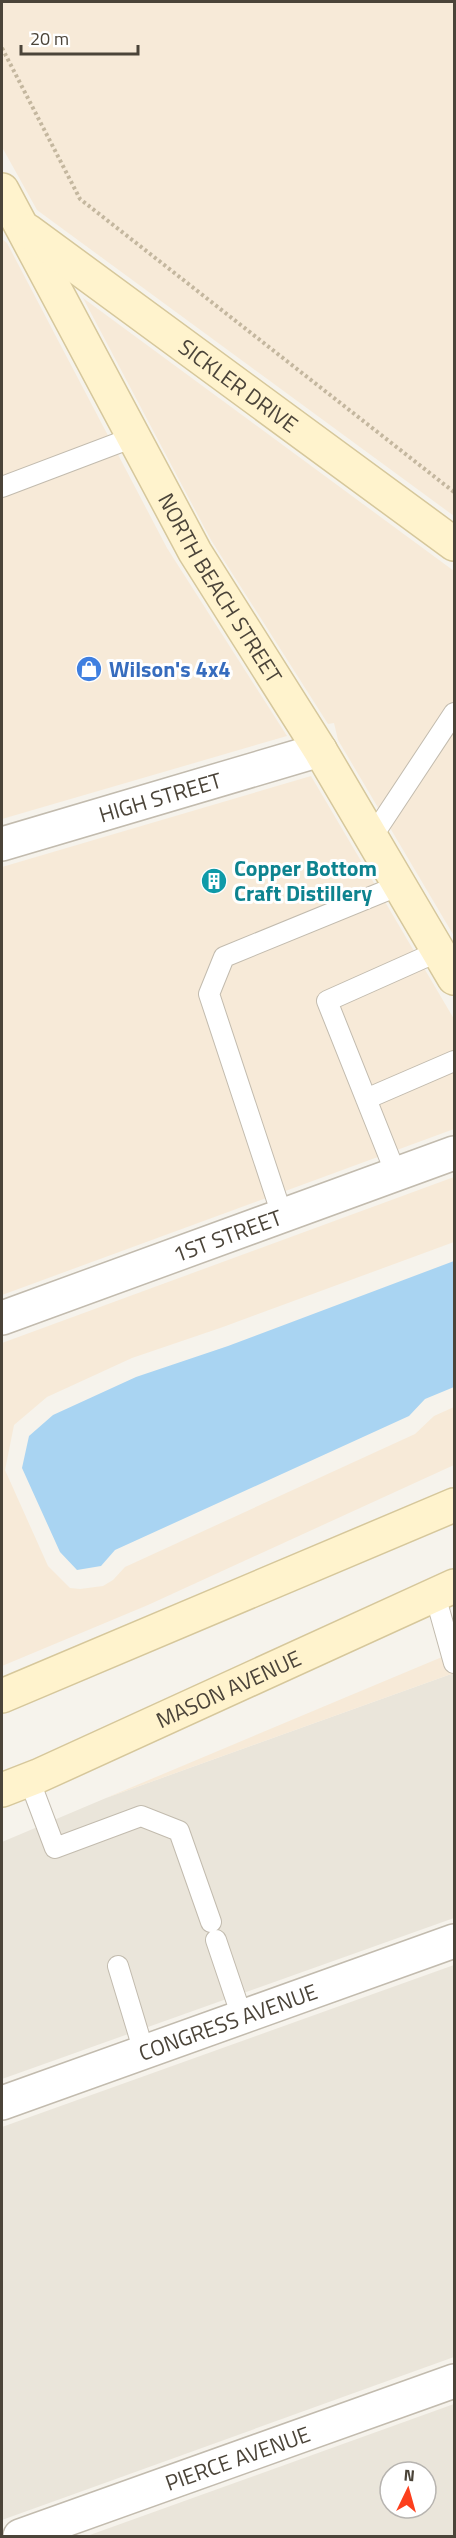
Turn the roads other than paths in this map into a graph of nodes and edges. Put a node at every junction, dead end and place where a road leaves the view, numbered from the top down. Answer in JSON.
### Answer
{"nodes":[{"id":1,"x":2,"y":190,"type":"edge"},
{"id":2,"x":12,"y":230,"type":"edge"},
{"id":3,"x":134,"y":437,"type":"junction"},
{"id":4,"x":2,"y":486,"type":"edge"},
{"id":5,"x":454,"y":544,"type":"edge"},
{"id":6,"x":454,"y":713,"type":"edge"},
{"id":7,"x":320,"y":750,"type":"junction"},
{"id":8,"x":372,"y":837,"type":"junction"},
{"id":9,"x":2,"y":844,"type":"edge"},
{"id":10,"x":400,"y":885,"type":"junction"},
{"id":11,"x":447,"y":964,"type":"edge"},
{"id":12,"x":454,"y":1061,"type":"edge"},
{"id":13,"x":366,"y":1099,"type":"junction"},
{"id":14,"x":454,"y":1153,"type":"edge"},
{"id":15,"x":396,"y":1174,"type":"junction"},
{"id":16,"x":282,"y":1215,"type":"junction"},
{"id":17,"x":2,"y":1318,"type":"edge"},
{"id":18,"x":454,"y":1505,"type":"edge"},
{"id":19,"x":445,"y":1591,"type":"edge"},
{"id":20,"x":454,"y":1663,"type":"edge"},
{"id":21,"x":2,"y":1696,"type":"edge"},
{"id":22,"x":15,"y":1785,"type":"edge"},
{"id":23,"x":454,"y":1941,"type":"edge"},
{"id":24,"x":118,"y":1966,"type":"dead end"},
{"id":25,"x":242,"y":2017,"type":"junction"},
{"id":26,"x":144,"y":2052,"type":"junction"},
{"id":27,"x":2,"y":2103,"type":"edge"},
{"id":28,"x":454,"y":2381,"type":"edge"},
{"id":29,"x":20,"y":2536,"type":"edge"}],
"edges":[{"from":1,"to":2,"type":"street","name":"NORTH BEACH STREET"},
{"from":2,"to":3,"type":"street","name":"NORTH BEACH STREET"},
{"from":2,"to":5,"type":"street","name":"SICKLER DRIVE"},
{"from":3,"to":4,"type":"lane"},
{"from":3,"to":7,"type":"street","name":"NORTH BEACH STREET"},
{"from":6,"to":8,"type":"lane"},
{"from":7,"to":8,"type":"street","name":"NORTH BEACH STREET"},
{"from":7,"to":9,"type":"street","name":"HIGH STREET"},
{"from":8,"to":10,"type":"street","name":"NORTH BEACH STREET"},
{"from":10,"to":11,"type":"street","name":"NORTH BEACH STREET"},
{"from":10,"to":16,"type":"lane"},
{"from":11,"to":13,"type":"lane"},
{"from":12,"to":13,"type":"lane"},
{"from":13,"to":15,"type":"lane"},
{"from":14,"to":15,"type":"street","name":"1ST STREET"},
{"from":15,"to":16,"type":"street","name":"1ST STREET"},
{"from":16,"to":17,"type":"street","name":"1ST STREET"},
{"from":18,"to":21,"type":"street"},
{"from":19,"to":20,"type":"lane"},
{"from":19,"to":22,"type":"street","name":"MASON AVENUE"},
{"from":22,"to":25,"type":"lane"},
{"from":23,"to":25,"type":"street","name":"CONGRESS AVENUE"},
{"from":24,"to":26,"type":"lane"},
{"from":25,"to":26,"type":"street","name":"CONGRESS AVENUE"},
{"from":26,"to":27,"type":"street","name":"CONGRESS AVENUE"},
{"from":28,"to":29,"type":"street","name":"PIERCE AVENUE"}]}
